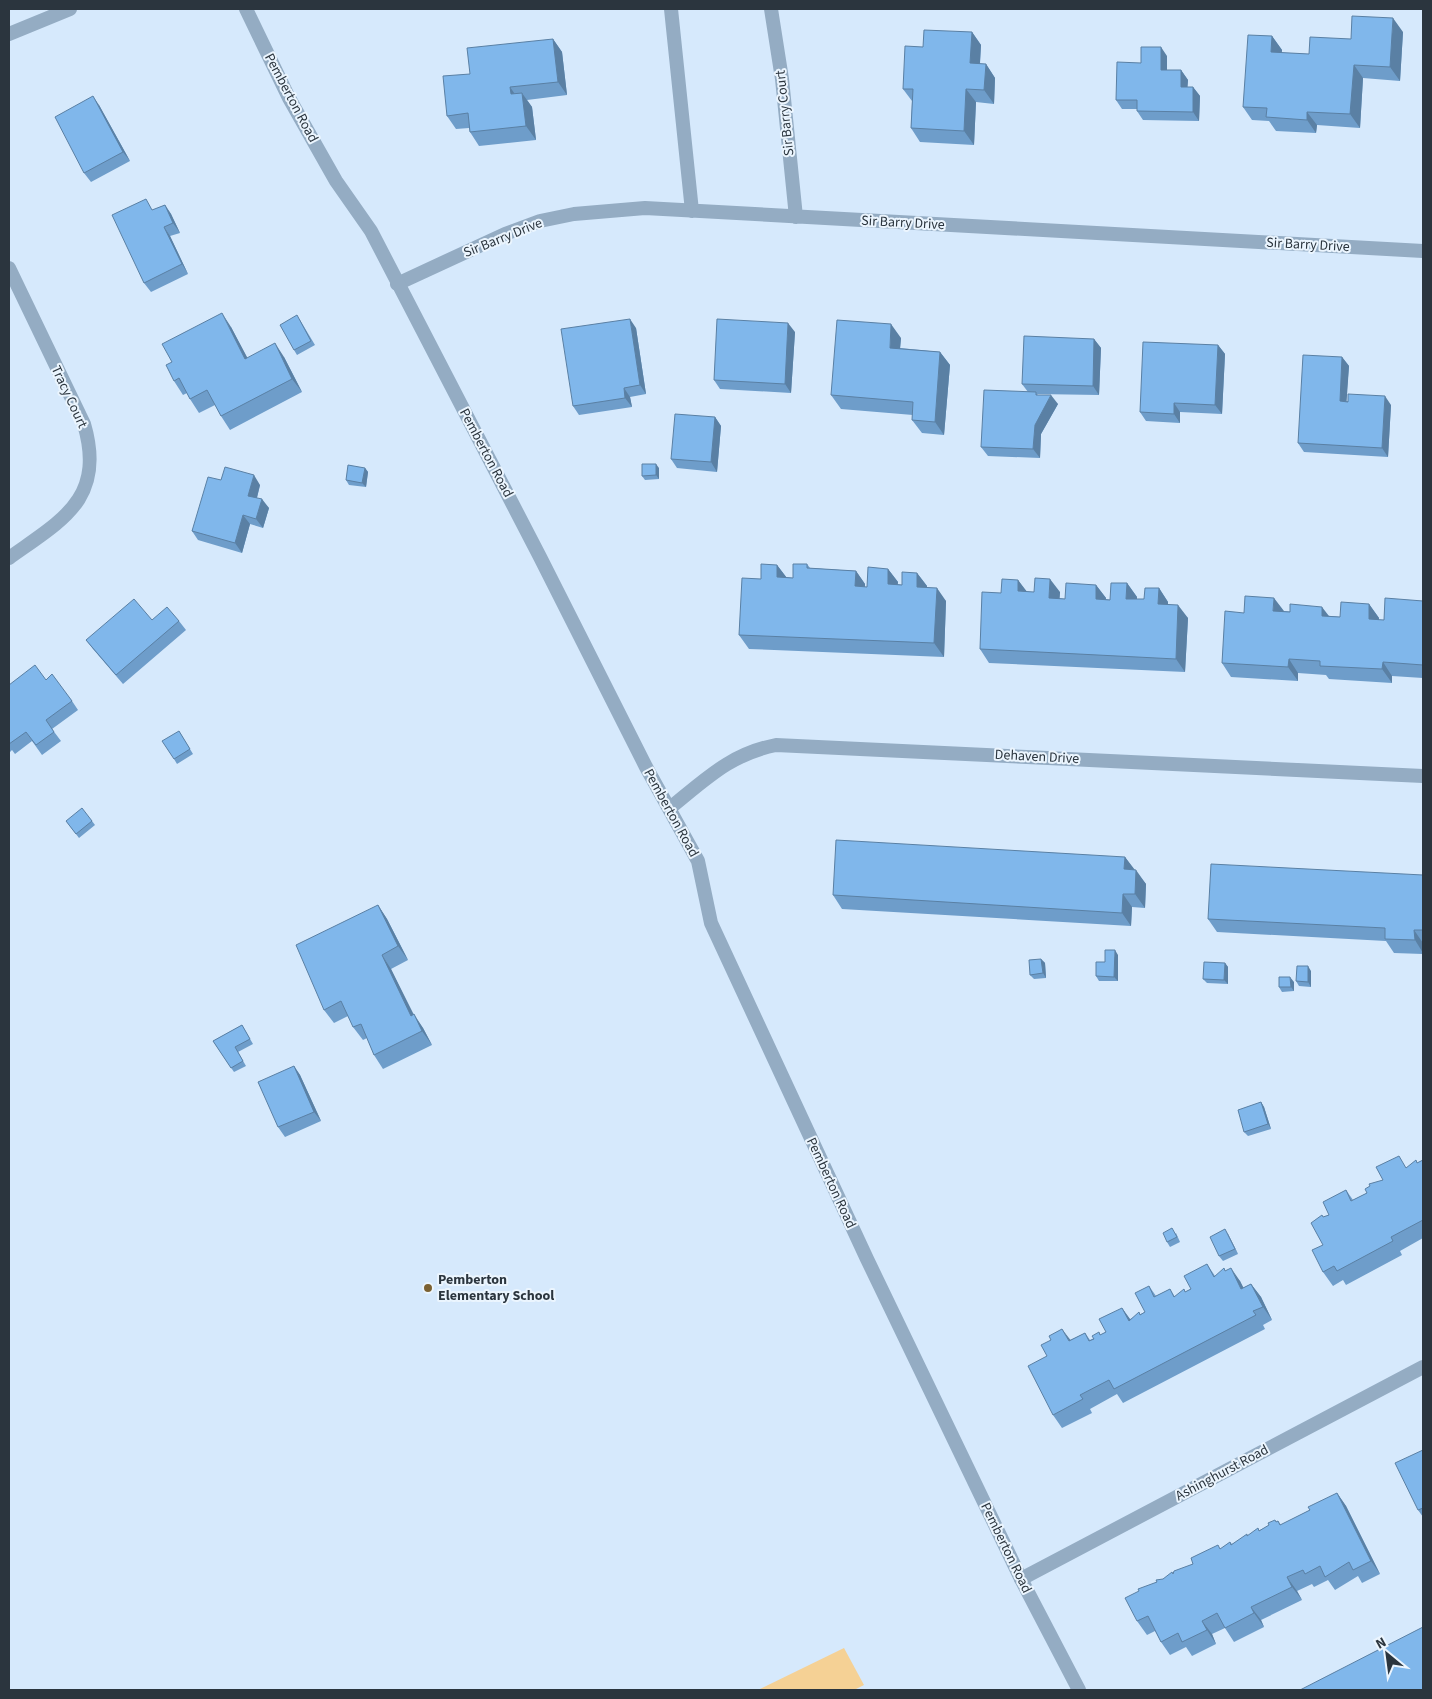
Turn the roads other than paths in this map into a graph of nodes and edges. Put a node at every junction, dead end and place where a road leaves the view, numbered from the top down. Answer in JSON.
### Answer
{"nodes":[{"id":1,"x":70,"y":9,"type":"edge"},
{"id":2,"x":246,"y":9,"type":"edge"},
{"id":3,"x":671,"y":9,"type":"edge"},
{"id":4,"x":771,"y":9,"type":"edge"},
{"id":5,"x":9,"y":34,"type":"edge"},
{"id":6,"x":692,"y":211,"type":"junction"},
{"id":7,"x":796,"y":218,"type":"junction"},
{"id":8,"x":1423,"y":251,"type":"edge"},
{"id":9,"x":9,"y":268,"type":"edge"},
{"id":10,"x":397,"y":284,"type":"junction"},
{"id":11,"x":9,"y":558,"type":"edge"},
{"id":12,"x":1423,"y":776,"type":"edge"},
{"id":13,"x":670,"y":808,"type":"junction"},
{"id":14,"x":1423,"y":1367,"type":"edge"},
{"id":15,"x":1021,"y":1579,"type":"junction"},
{"id":16,"x":1079,"y":1690,"type":"edge"}],
"edges":[{"from":1,"to":5,"type":"street"},
{"from":2,"to":10,"type":"street","name":"Pemberton Road"},
{"from":3,"to":6,"type":"street"},
{"from":4,"to":7,"type":"street","name":"Sir Barry Court"},
{"from":6,"to":7,"type":"street","name":"Sir Barry Drive"},
{"from":6,"to":10,"type":"street","name":"Sir Barry Drive"},
{"from":7,"to":8,"type":"street","name":"Sir Barry Drive"},
{"from":9,"to":11,"type":"street","name":"Tracy Court"},
{"from":10,"to":13,"type":"street","name":"Pemberton Road"},
{"from":12,"to":13,"type":"street","name":"Dehaven Drive"},
{"from":13,"to":15,"type":"street","name":"Pemberton Road"},
{"from":14,"to":15,"type":"street","name":"Ashinghurst Road"},
{"from":15,"to":16,"type":"street","name":"Pemberton Road"}]}
